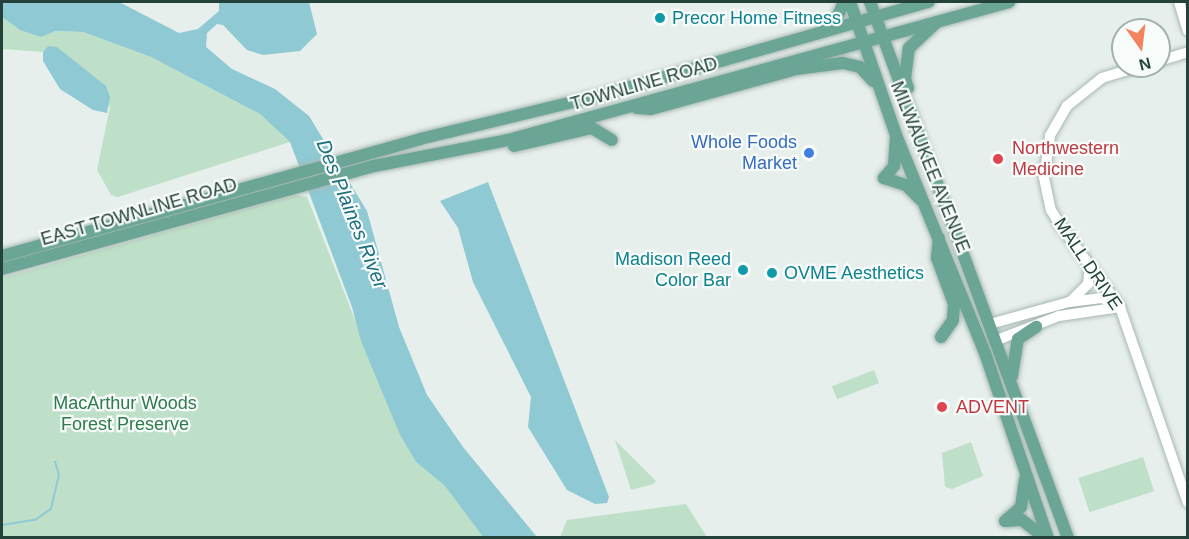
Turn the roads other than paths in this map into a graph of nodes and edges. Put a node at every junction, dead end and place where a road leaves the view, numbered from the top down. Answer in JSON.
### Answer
{"nodes":[{"id":1,"x":844,"y":2,"type":"edge"},
{"id":2,"x":850,"y":2,"type":"edge"},
{"id":3,"x":870,"y":2,"type":"edge"},
{"id":4,"x":929,"y":2,"type":"edge"},
{"id":5,"x":1009,"y":2,"type":"edge"},
{"id":6,"x":1179,"y":2,"type":"edge"},
{"id":7,"x":876,"y":16,"type":"junction"},
{"id":8,"x":942,"y":18,"type":"junction"},
{"id":9,"x":858,"y":22,"type":"junction"},
{"id":10,"x":822,"y":31,"type":"junction"},
{"id":11,"x":1188,"y":31,"type":"edge"},
{"id":12,"x":882,"y":34,"type":"junction"},
{"id":13,"x":863,"y":40,"type":"junction"},
{"id":14,"x":1188,"y":52,"type":"edge"},
{"id":15,"x":1171,"y":57,"type":"edge"},
{"id":16,"x":1111,"y":75,"type":"edge"},
{"id":17,"x":879,"y":89,"type":"junction"},
{"id":18,"x":626,"y":108,"type":"junction"},
{"id":19,"x":896,"y":135,"type":"junction"},
{"id":20,"x":612,"y":140,"type":"dead end"},
{"id":21,"x":469,"y":150,"type":"junction"},
{"id":22,"x":936,"y":174,"type":"junction"},
{"id":23,"x":277,"y":179,"type":"joint"},
{"id":24,"x":285,"y":189,"type":"joint"},
{"id":25,"x":925,"y":204,"type":"junction"},
{"id":26,"x":939,"y":236,"type":"junction"},
{"id":27,"x":2,"y":256,"type":"edge"},
{"id":28,"x":1090,"y":265,"type":"junction"},
{"id":29,"x":2,"y":269,"type":"edge"},
{"id":30,"x":1070,"y":302,"type":"junction"},
{"id":31,"x":1120,"y":306,"type":"junction"},
{"id":32,"x":990,"y":324,"type":"junction"},
{"id":33,"x":1035,"y":327,"type":"junction"},
{"id":34,"x":941,"y":337,"type":"dead end"},
{"id":35,"x":997,"y":340,"type":"junction"},
{"id":36,"x":1015,"y":392,"type":"junction"},
{"id":37,"x":1025,"y":474,"type":"junction"},
{"id":38,"x":1188,"y":503,"type":"edge"},
{"id":39,"x":1046,"y":537,"type":"edge"},
{"id":40,"x":1068,"y":537,"type":"edge"}],
"edges":[{"from":1,"to":10,"type":"main road"},
{"from":2,"to":9,"type":"main road","name":"MILWAUKEE AVENUE"},
{"from":3,"to":7,"type":"main road","name":"MILWAUKEE AVENUE"},
{"from":4,"to":7,"type":"main road","name":"TOWNLINE ROAD"},
{"from":5,"to":8,"type":"main road","name":"TOWNLINE ROAD"},
{"from":6,"to":11,"type":"street"},
{"from":7,"to":9,"type":"main road","name":"TOWNLINE ROAD"},
{"from":7,"to":12,"type":"main road","name":"MILWAUKEE AVENUE"},
{"from":8,"to":12,"type":"main road","name":"TOWNLINE ROAD"},
{"from":8,"to":22,"type":"main road"},
{"from":9,"to":10,"type":"main road","name":"TOWNLINE ROAD"},
{"from":9,"to":13,"type":"main road","name":"MILWAUKEE AVENUE"},
{"from":10,"to":23,"type":"main road","name":"TOWNLINE ROAD"},
{"from":12,"to":13,"type":"main road","name":"TOWNLINE ROAD"},
{"from":12,"to":22,"type":"main road","name":"MILWAUKEE AVENUE"},
{"from":13,"to":17,"type":"main road","name":"MILWAUKEE AVENUE"},
{"from":13,"to":18,"type":"main road","name":"TOWNLINE ROAD"},
{"from":14,"to":15,"type":"street"},
{"from":16,"to":28,"type":"street","name":"MALL DRIVE"},
{"from":17,"to":18,"type":"main road"},
{"from":17,"to":19,"type":"main road","name":"MILWAUKEE AVENUE"},
{"from":18,"to":21,"type":"main road","name":"TOWNLINE ROAD"},
{"from":19,"to":25,"type":"main road","name":"MILWAUKEE AVENUE"},
{"from":19,"to":25,"type":"main road"},
{"from":20,"to":21,"type":"main road"},
{"from":21,"to":24,"type":"main road","name":"TOWNLINE ROAD"},
{"from":22,"to":32,"type":"main road","name":"MILWAUKEE AVENUE"},
{"from":23,"to":27,"type":"main road","name":"EAST TOWNLINE ROAD"},
{"from":24,"to":29,"type":"main road","name":"EAST TOWNLINE ROAD"},
{"from":25,"to":26,"type":"main road","name":"MILWAUKEE AVENUE"},
{"from":26,"to":34,"type":"main road"},
{"from":26,"to":37,"type":"main road","name":"MILWAUKEE AVENUE"},
{"from":28,"to":30,"type":"street"},
{"from":28,"to":31,"type":"street","name":"MALL DRIVE"},
{"from":30,"to":31,"type":"street"},
{"from":30,"to":32,"type":"street"},
{"from":31,"to":33,"type":"street"},
{"from":31,"to":38,"type":"street","name":"MALL DRIVE"},
{"from":32,"to":35,"type":"main road","name":"MILWAUKEE AVENUE"},
{"from":33,"to":35,"type":"street"},
{"from":33,"to":36,"type":"main road"},
{"from":35,"to":36,"type":"main road","name":"MILWAUKEE AVENUE"},
{"from":36,"to":40,"type":"main road"},
{"from":37,"to":39,"type":"main road","name":"MILWAUKEE AVENUE"},
{"from":37,"to":39,"type":"main road"}]}
